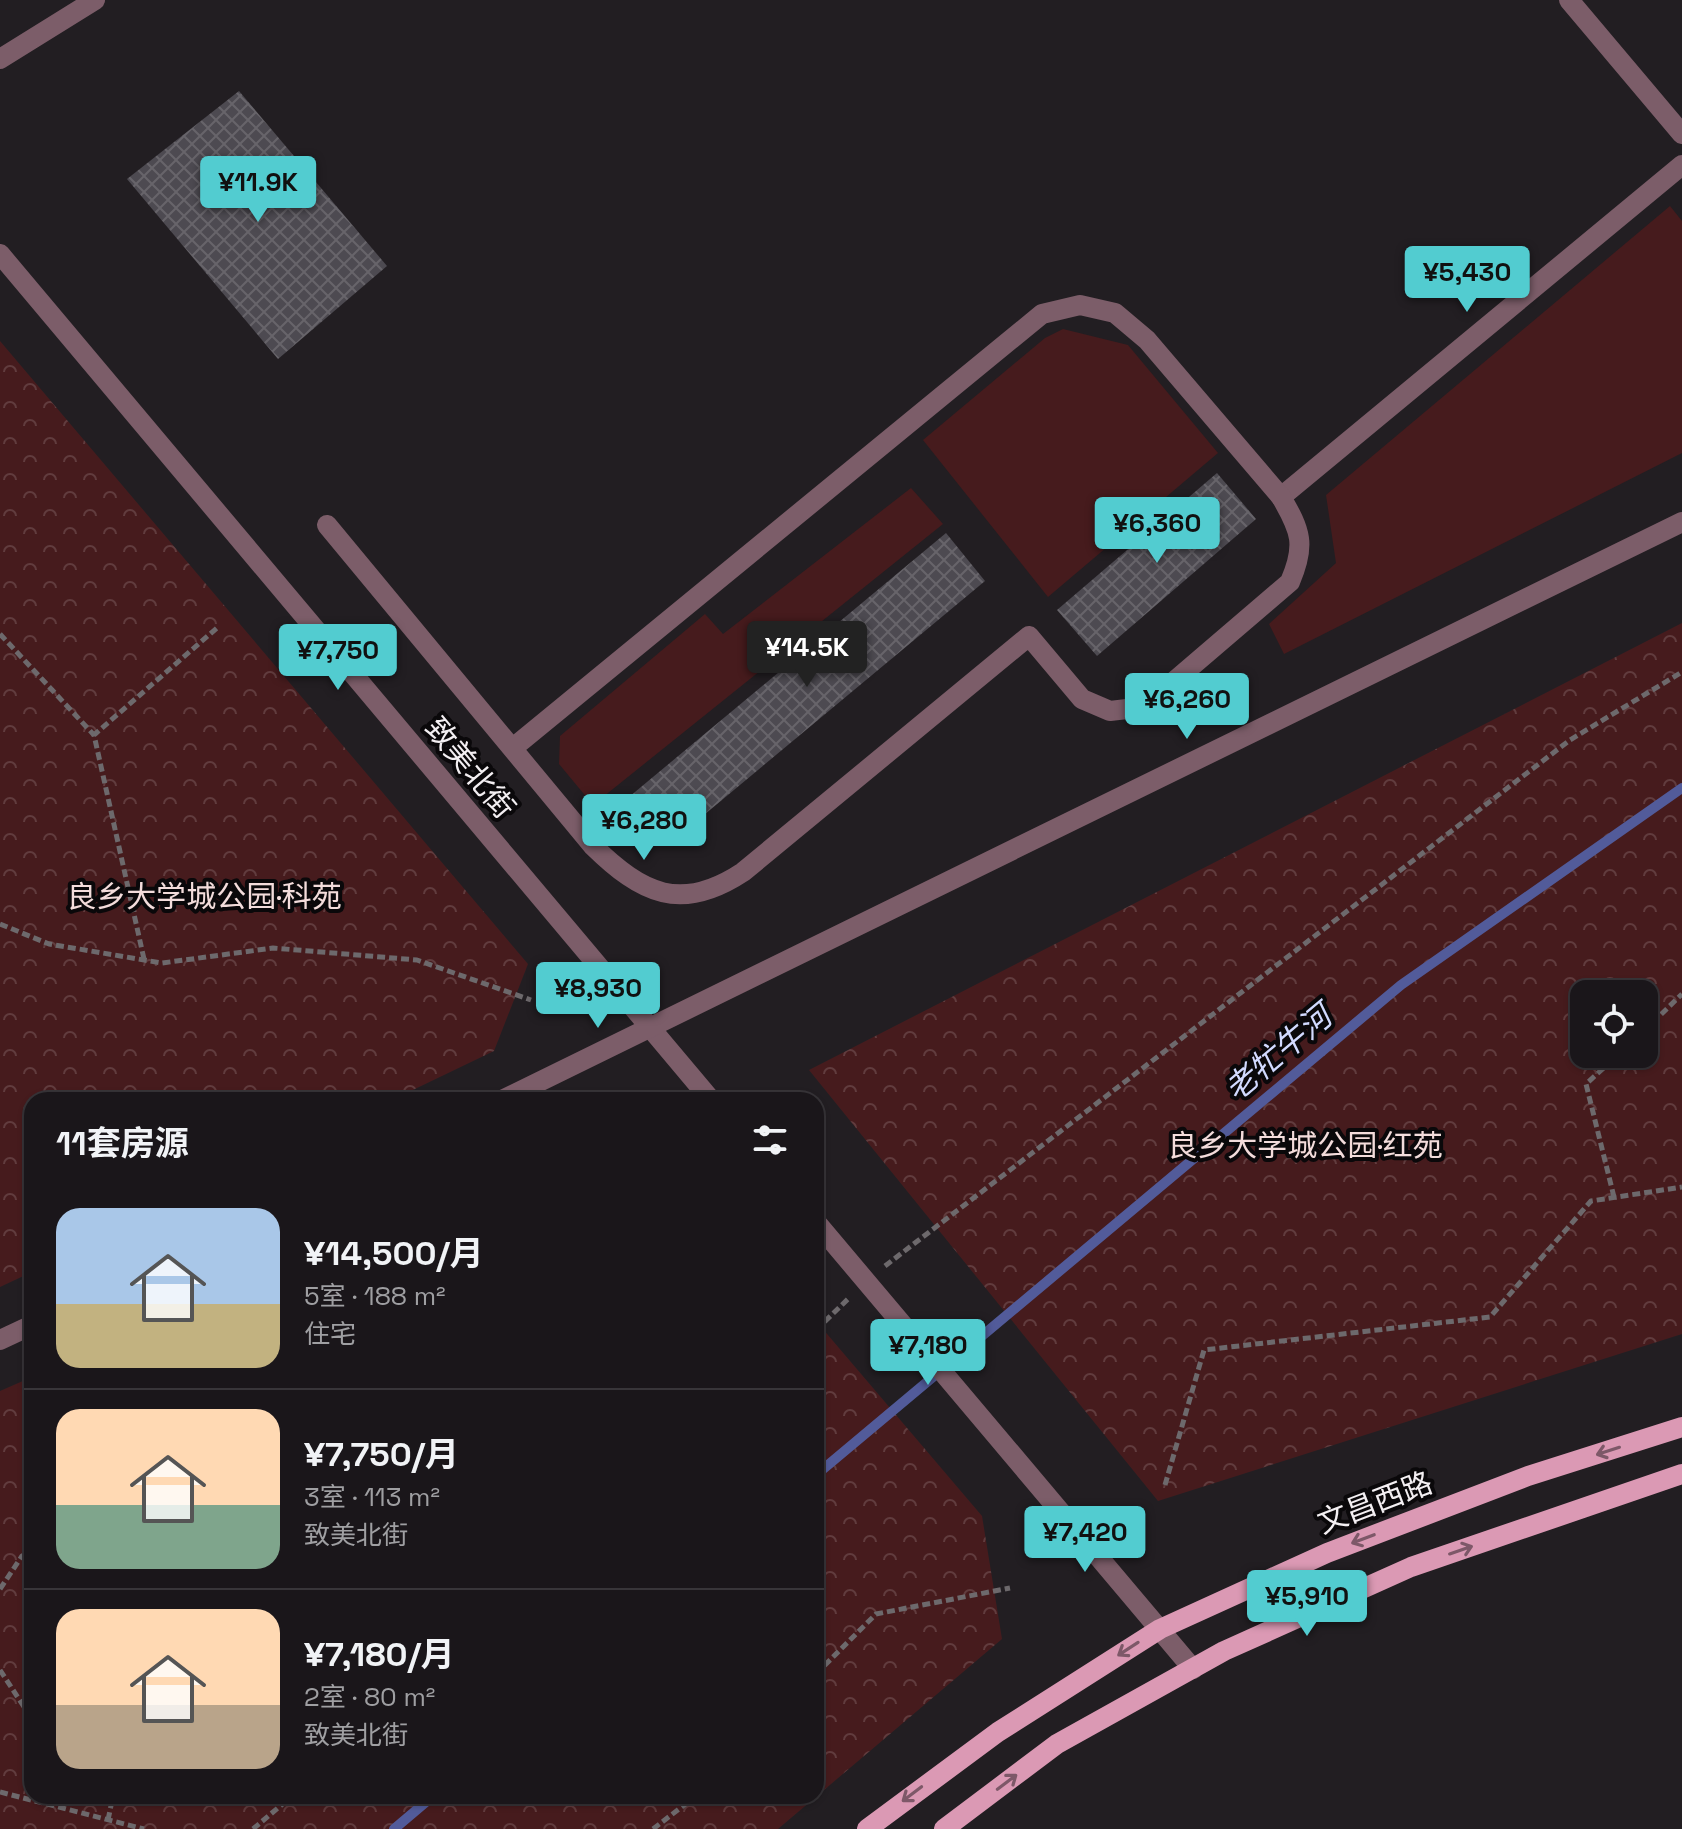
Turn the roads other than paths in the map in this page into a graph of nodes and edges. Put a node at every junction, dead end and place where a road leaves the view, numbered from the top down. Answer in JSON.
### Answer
{"nodes":[{"id":1,"x":95,"y":0,"type":"edge"},
{"id":2,"x":1569,"y":0,"type":"edge"},
{"id":3,"x":0,"y":59,"type":"edge"},
{"id":4,"x":1682,"y":134,"type":"edge"},
{"id":5,"x":1682,"y":165,"type":"edge"},
{"id":6,"x":0,"y":254,"type":"edge"},
{"id":7,"x":1281,"y":497,"type":"junction"},
{"id":8,"x":1682,"y":522,"type":"edge"},
{"id":9,"x":327,"y":525,"type":"dead end"},
{"id":10,"x":514,"y":747,"type":"junction"},
{"id":11,"x":650,"y":1030,"type":"junction"},
{"id":12,"x":519,"y":1092,"type":"edge"},
{"id":13,"x":704,"y":1092,"type":"edge"},
{"id":14,"x":824,"y":1231,"type":"edge"},
{"id":15,"x":24,"y":1329,"type":"edge"},
{"id":16,"x":0,"y":1340,"type":"edge"},
{"id":17,"x":1682,"y":1427,"type":"edge"},
{"id":18,"x":1682,"y":1474,"type":"edge"},
{"id":19,"x":1160,"y":1629,"type":"junction"},
{"id":20,"x":1193,"y":1669,"type":"junction"},
{"id":21,"x":867,"y":1829,"type":"edge"},
{"id":22,"x":944,"y":1829,"type":"edge"}],
"edges":[{"from":1,"to":3,"type":"street"},
{"from":2,"to":4,"type":"street"},
{"from":5,"to":7,"type":"street"},
{"from":6,"to":11,"type":"street","name":"致美北街"},
{"from":7,"to":10,"type":"street"},
{"from":7,"to":10,"type":"street"},
{"from":8,"to":11,"type":"street"},
{"from":9,"to":10,"type":"street"},
{"from":11,"to":12,"type":"street"},
{"from":11,"to":13,"type":"street","name":"致美北街"},
{"from":14,"to":19,"type":"street"},
{"from":15,"to":16,"type":"street"},
{"from":17,"to":19,"type":"main road","name":"文昌西路","one_way":true},
{"from":20,"to":18,"type":"main road","one_way":true},
{"from":19,"to":20,"type":"street"},
{"from":19,"to":21,"type":"main road","name":"文昌西路","one_way":true},
{"from":22,"to":20,"type":"main road","one_way":true}]}
